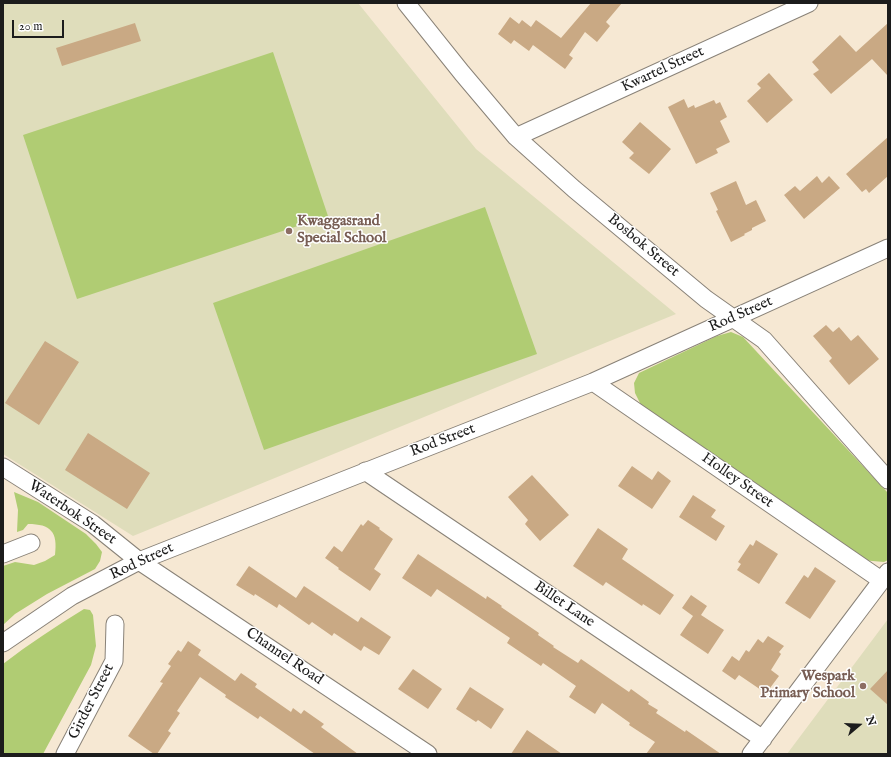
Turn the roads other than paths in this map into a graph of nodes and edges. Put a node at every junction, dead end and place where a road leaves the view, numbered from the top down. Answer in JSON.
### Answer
{"nodes":[{"id":1,"x":406,"y":3,"type":"edge"},
{"id":2,"x":809,"y":3,"type":"edge"},
{"id":3,"x":516,"y":137,"type":"junction"},
{"id":4,"x":888,"y":248,"type":"edge"},
{"id":5,"x":733,"y":318,"type":"junction"},
{"id":6,"x":593,"y":382,"type":"junction"},
{"id":7,"x":3,"y":467,"type":"edge"},
{"id":8,"x":365,"y":471,"type":"junction"},
{"id":9,"x":888,"y":480,"type":"edge"},
{"id":10,"x":31,"y":543,"type":"dead end"},
{"id":11,"x":3,"y":554,"type":"edge"},
{"id":12,"x":139,"y":561,"type":"junction"},
{"id":13,"x":884,"y":576,"type":"edge"},
{"id":14,"x":115,"y":624,"type":"dead end"},
{"id":15,"x":3,"y":643,"type":"edge"},
{"id":16,"x":763,"y":739,"type":"junction"},
{"id":17,"x":65,"y":754,"type":"edge"},
{"id":18,"x":428,"y":754,"type":"edge"},
{"id":19,"x":751,"y":754,"type":"edge"}],
"edges":[{"from":1,"to":3,"type":"street","name":"Bosbok Street"},
{"from":2,"to":3,"type":"street","name":"Kwartel Street"},
{"from":3,"to":5,"type":"street","name":"Bosbok Street"},
{"from":4,"to":5,"type":"street","name":"Rod Street"},
{"from":5,"to":6,"type":"street","name":"Rod Street"},
{"from":5,"to":9,"type":"street","name":"Bosbok Street"},
{"from":6,"to":8,"type":"street","name":"Rod Street"},
{"from":6,"to":13,"type":"street","name":"Holley Street"},
{"from":7,"to":12,"type":"street","name":"Waterbok Street"},
{"from":8,"to":12,"type":"street","name":"Rod Street"},
{"from":8,"to":16,"type":"street","name":"Billet Lane"},
{"from":10,"to":11,"type":"street"},
{"from":12,"to":15,"type":"street","name":"Rod Street"},
{"from":12,"to":18,"type":"street","name":"Channel Road"},
{"from":13,"to":16,"type":"street"},
{"from":14,"to":17,"type":"street","name":"Girder Street"},
{"from":16,"to":19,"type":"street"}]}
